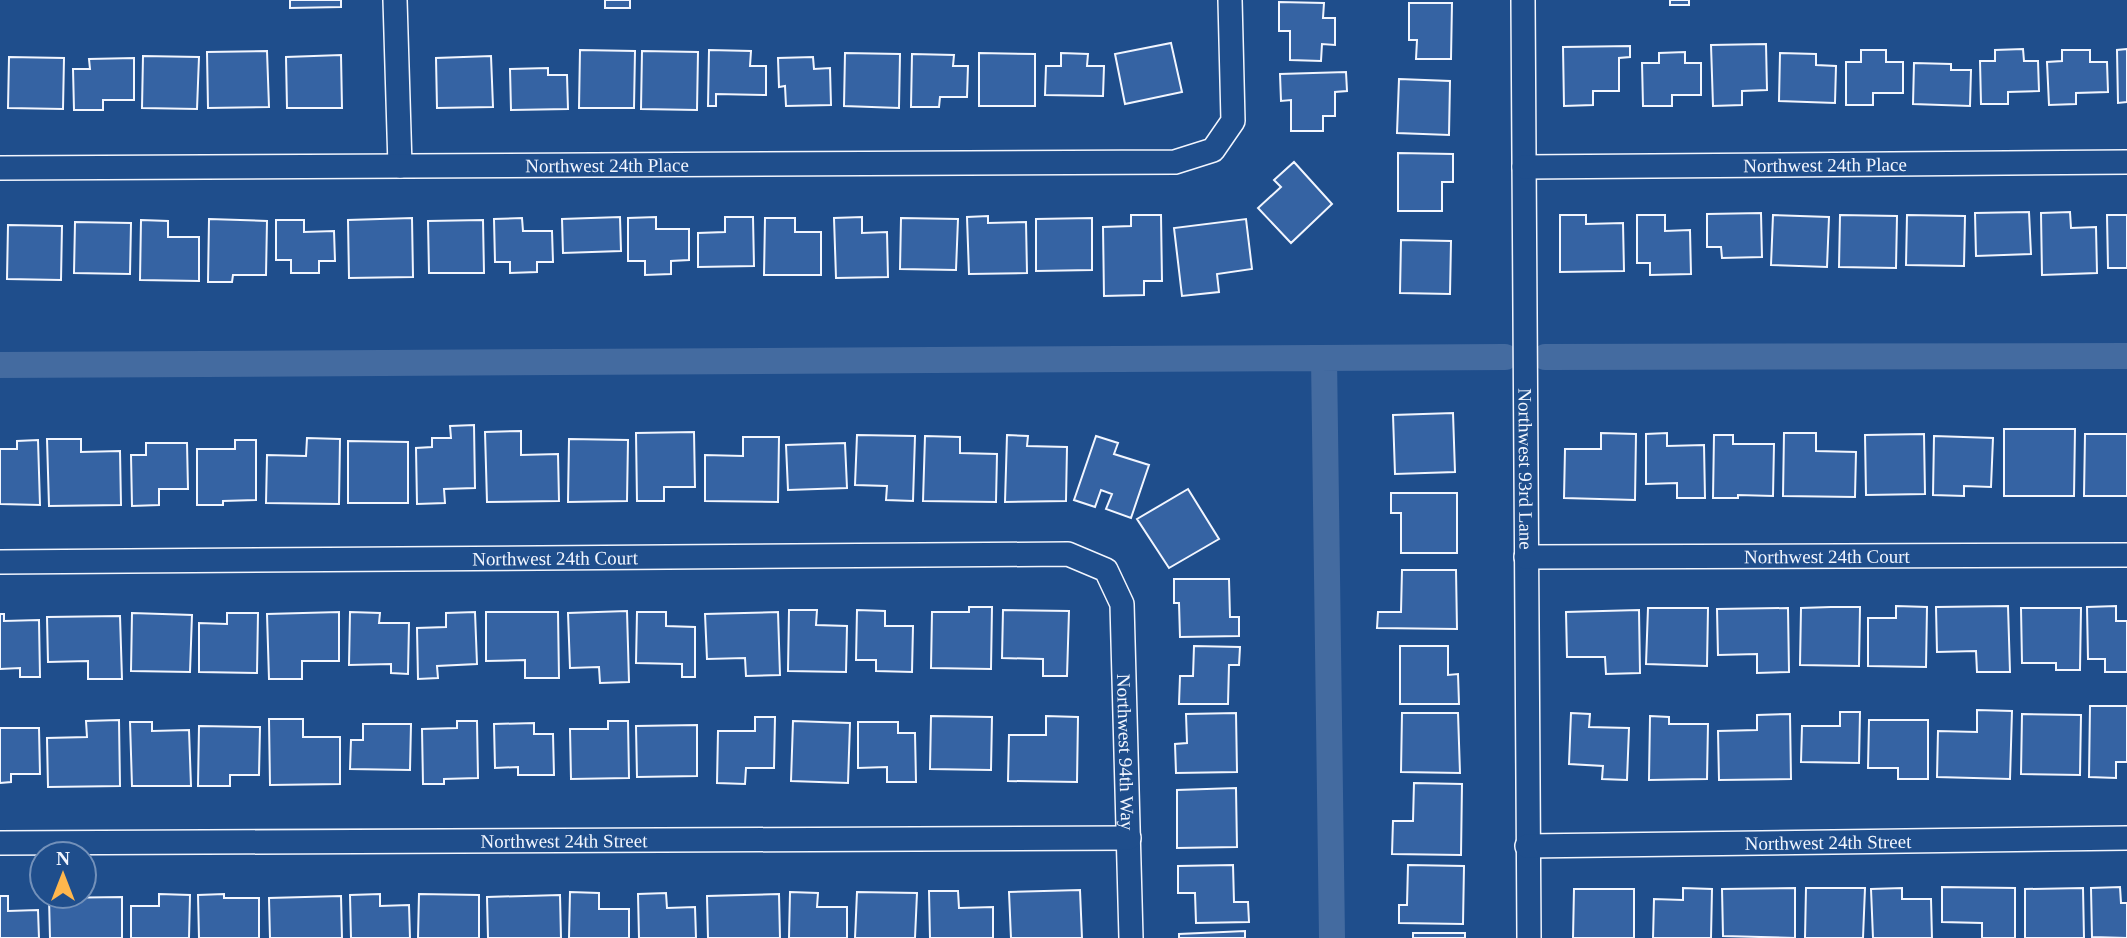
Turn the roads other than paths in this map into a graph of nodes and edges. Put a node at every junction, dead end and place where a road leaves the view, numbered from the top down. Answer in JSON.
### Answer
{"nodes":[{"id":1,"x":395,"y":0,"type":"edge"},
{"id":2,"x":1230,"y":0,"type":"edge"},
{"id":3,"x":1523,"y":0,"type":"edge"},
{"id":4,"x":2127,"y":162,"type":"edge"},
{"id":5,"x":400,"y":166,"type":"junction"},
{"id":6,"x":1524,"y":167,"type":"junction"},
{"id":7,"x":0,"y":168,"type":"edge"},
{"id":8,"x":2127,"y":555,"type":"edge"},
{"id":9,"x":1526,"y":557,"type":"junction"},
{"id":10,"x":0,"y":562,"type":"edge"},
{"id":11,"x":1106,"y":569,"type":"joint"},
{"id":12,"x":1129,"y":838,"type":"junction"},
{"id":13,"x":2127,"y":838,"type":"edge"},
{"id":14,"x":0,"y":844,"type":"edge"},
{"id":15,"x":1527,"y":846,"type":"junction"},
{"id":16,"x":1131,"y":938,"type":"edge"},
{"id":17,"x":1529,"y":938,"type":"edge"}],
"edges":[{"from":1,"to":5,"type":"street"},
{"from":2,"to":5,"type":"street","name":"Northwest 24th Place"},
{"from":3,"to":6,"type":"street","name":"Northwest 93rd Lane"},
{"from":4,"to":6,"type":"street","name":"Northwest 24th Place"},
{"from":5,"to":7,"type":"street","name":"Northwest 24th Place"},
{"from":6,"to":9,"type":"street","name":"Northwest 93rd Lane"},
{"from":8,"to":9,"type":"street","name":"Northwest 24th Court"},
{"from":9,"to":15,"type":"street","name":"Northwest 93rd Lane"},
{"from":10,"to":11,"type":"street","name":"Northwest 24th Court"},
{"from":11,"to":12,"type":"street","name":"Northwest 94th Way"},
{"from":12,"to":14,"type":"street","name":"Northwest 24th Street"},
{"from":12,"to":16,"type":"street","name":"Northwest 94th Way"},
{"from":13,"to":15,"type":"street","name":"Northwest 24th Street"},
{"from":15,"to":17,"type":"street","name":"Northwest 93rd Lane"}]}
